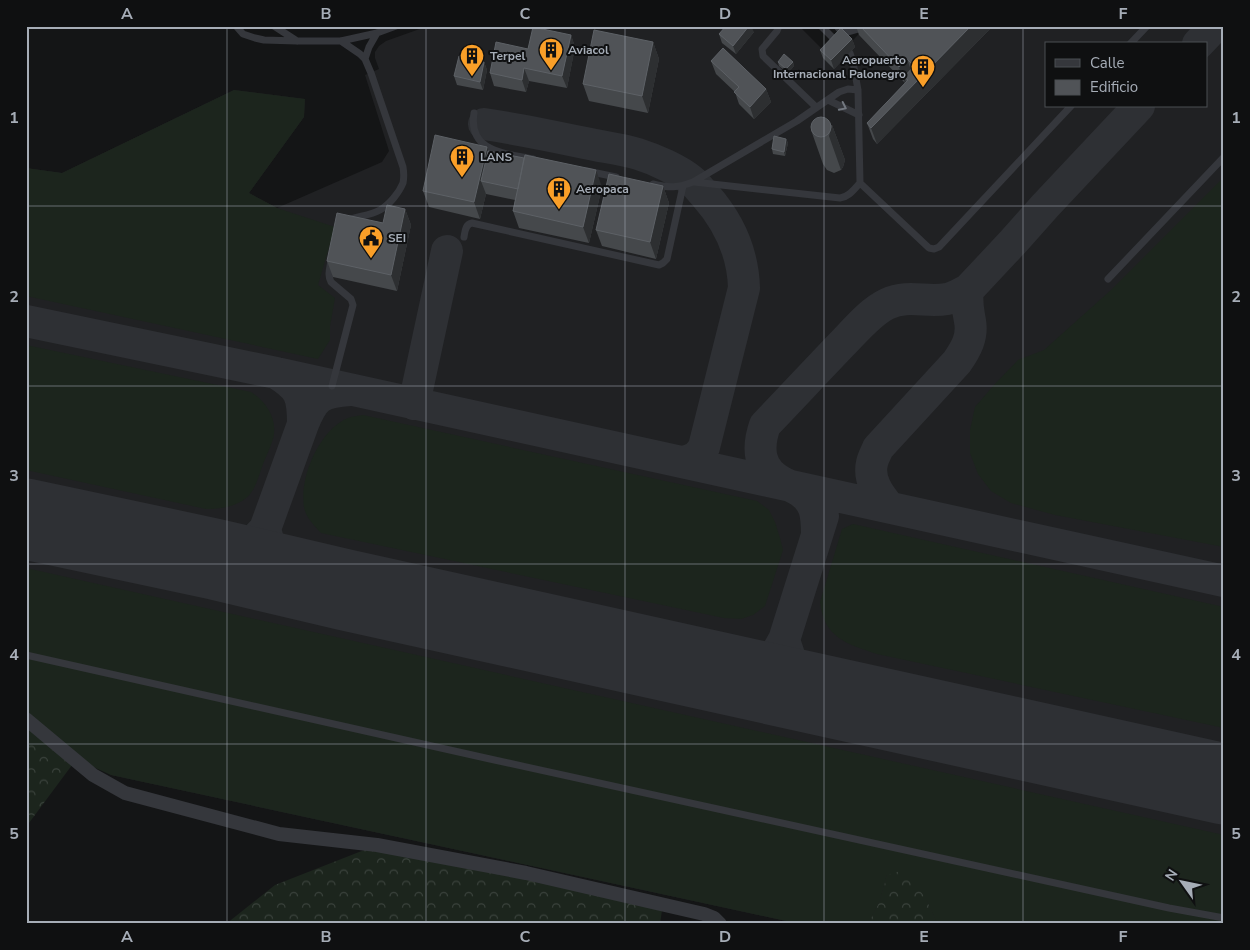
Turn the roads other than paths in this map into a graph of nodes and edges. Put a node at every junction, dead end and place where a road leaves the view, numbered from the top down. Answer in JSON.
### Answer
{"nodes":[{"id":1,"x":236,"y":26,"type":"edge"},
{"id":2,"x":274,"y":26,"type":"edge"},
{"id":3,"x":396,"y":26,"type":"edge"},
{"id":4,"x":779,"y":26,"type":"edge"},
{"id":5,"x":821,"y":26,"type":"edge"},
{"id":6,"x":1147,"y":26,"type":"edge"},
{"id":7,"x":377,"y":33,"type":"junction"},
{"id":8,"x":297,"y":41,"type":"junction"},
{"id":9,"x":341,"y":41,"type":"junction"},
{"id":10,"x":1132,"y":42,"type":"edge"},
{"id":11,"x":838,"y":43,"type":"edge"},
{"id":12,"x":850,"y":53,"type":"dead end"},
{"id":13,"x":365,"y":59,"type":"junction"},
{"id":14,"x":858,"y":90,"type":"junction"},
{"id":15,"x":828,"y":100,"type":"junction"},
{"id":16,"x":816,"y":108,"type":"junction"},
{"id":17,"x":1069,"y":108,"type":"edge"},
{"id":18,"x":474,"y":113,"type":"dead end"},
{"id":19,"x":859,"y":115,"type":"junction"},
{"id":20,"x":1224,"y":157,"type":"edge"},
{"id":21,"x":542,"y":161,"type":"edge"},
{"id":22,"x":580,"y":169,"type":"edge"},
{"id":23,"x":622,"y":178,"type":"edge"},
{"id":24,"x":693,"y":182,"type":"junction"},
{"id":25,"x":648,"y":183,"type":"edge"},
{"id":26,"x":860,"y":184,"type":"junction"},
{"id":27,"x":683,"y":186,"type":"junction"},
{"id":28,"x":340,"y":226,"type":"edge"},
{"id":29,"x":464,"y":238,"type":"dead end"},
{"id":30,"x":334,"y":249,"type":"edge"},
{"id":31,"x":1108,"y":279,"type":"dead end"},
{"id":32,"x":332,"y":386,"type":"dead end"},
{"id":33,"x":26,"y":655,"type":"edge"},
{"id":34,"x":26,"y":719,"type":"edge"},
{"id":35,"x":1224,"y":918,"type":"edge"},
{"id":36,"x":720,"y":924,"type":"edge"}],
"edges":[{"from":1,"to":8,"type":"lane"},
{"from":2,"to":8,"type":"lane"},
{"from":3,"to":7,"type":"lane"},
{"from":4,"to":16,"type":"lane"},
{"from":5,"to":11,"type":"lane"},
{"from":6,"to":10,"type":"lane"},
{"from":7,"to":9,"type":"lane"},
{"from":7,"to":13,"type":"lane"},
{"from":8,"to":9,"type":"lane"},
{"from":9,"to":13,"type":"lane"},
{"from":12,"to":14,"type":"lane"},
{"from":13,"to":28,"type":"lane"},
{"from":14,"to":15,"type":"lane"},
{"from":14,"to":19,"type":"lane"},
{"from":15,"to":16,"type":"lane"},
{"from":15,"to":19,"type":"lane","one_way":true},
{"from":16,"to":24,"type":"lane"},
{"from":17,"to":26,"type":"lane"},
{"from":18,"to":21,"type":"lane"},
{"from":19,"to":26,"type":"lane"},
{"from":20,"to":31,"type":"lane"},
{"from":22,"to":23,"type":"lane"},
{"from":24,"to":26,"type":"lane"},
{"from":24,"to":27,"type":"lane"},
{"from":25,"to":27,"type":"lane"},
{"from":27,"to":29,"type":"lane"},
{"from":30,"to":32,"type":"lane"},
{"from":33,"to":35,"type":"lane"},
{"from":34,"to":36,"type":"street"}]}
